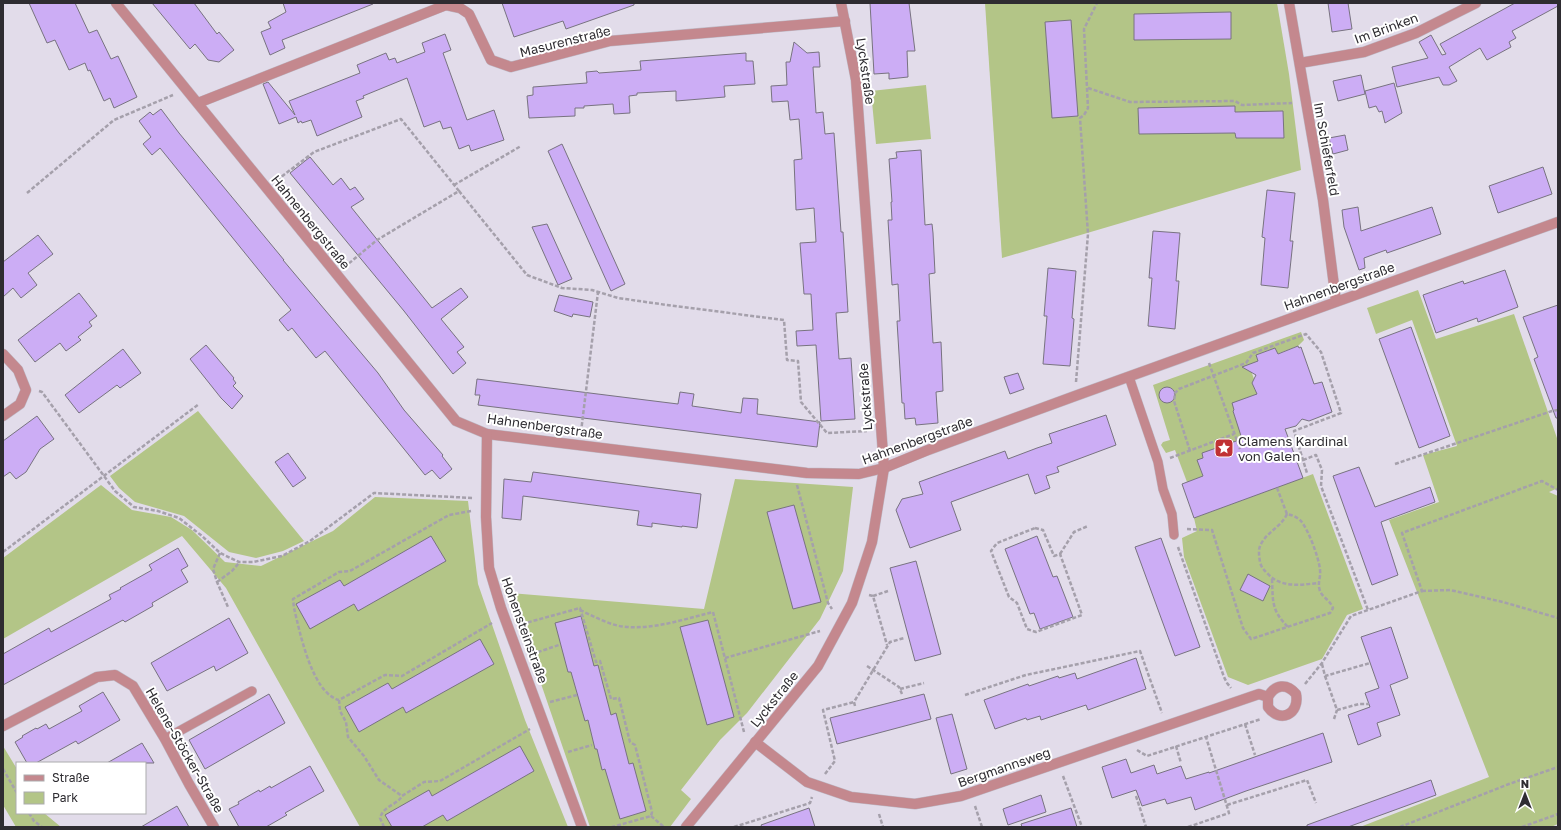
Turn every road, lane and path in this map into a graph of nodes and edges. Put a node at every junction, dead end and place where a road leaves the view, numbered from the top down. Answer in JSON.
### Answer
{"nodes":[{"id":1,"x":116,"y":3,"type":"edge"},
{"id":2,"x":841,"y":3,"type":"edge"},
{"id":3,"x":1097,"y":3,"type":"edge"},
{"id":4,"x":1289,"y":3,"type":"edge"},
{"id":5,"x":1476,"y":3,"type":"edge"},
{"id":6,"x":845,"y":21,"type":"junction"},
{"id":7,"x":1300,"y":63,"type":"junction"},
{"id":8,"x":1088,"y":88,"type":"junction"},
{"id":9,"x":186,"y":89,"type":"junction"},
{"id":10,"x":198,"y":103,"type":"junction"},
{"id":11,"x":1306,"y":103,"type":"junction"},
{"id":12,"x":521,"y":146,"type":"dead end"},
{"id":13,"x":454,"y":185,"type":"junction"},
{"id":14,"x":267,"y":188,"type":"junction"},
{"id":15,"x":459,"y":191,"type":"junction"},
{"id":16,"x":27,"y":193,"type":"dead end"},
{"id":17,"x":1558,"y":222,"type":"edge"},
{"id":18,"x":335,"y":274,"type":"junction"},
{"id":19,"x":598,"y":292,"type":"junction"},
{"id":20,"x":1336,"y":301,"type":"junction"},
{"id":21,"x":3,"y":354,"type":"edge"},
{"id":22,"x":1208,"y":362,"type":"dead end"},
{"id":23,"x":1213,"y":375,"type":"junction"},
{"id":24,"x":1129,"y":377,"type":"junction"},
{"id":25,"x":26,"y":390,"type":"junction"},
{"id":26,"x":1074,"y":396,"type":"junction"},
{"id":27,"x":199,"y":404,"type":"dead end"},
{"id":28,"x":1558,"y":410,"type":"edge"},
{"id":29,"x":3,"y":416,"type":"edge"},
{"id":30,"x":881,"y":430,"type":"junction"},
{"id":31,"x":487,"y":434,"type":"junction"},
{"id":32,"x":1234,"y":434,"type":"junction"},
{"id":33,"x":580,"y":444,"type":"junction"},
{"id":34,"x":1240,"y":449,"type":"dead end"},
{"id":35,"x":1190,"y":451,"type":"junction"},
{"id":36,"x":1303,"y":460,"type":"junction"},
{"id":37,"x":1158,"y":462,"type":"junction"},
{"id":38,"x":1395,"y":464,"type":"dead end"},
{"id":39,"x":884,"y":468,"type":"junction"},
{"id":40,"x":793,"y":471,"type":"junction"},
{"id":41,"x":1307,"y":473,"type":"dead end"},
{"id":42,"x":105,"y":476,"type":"junction"},
{"id":43,"x":1277,"y":488,"type":"dead end"},
{"id":44,"x":1558,"y":490,"type":"edge"},
{"id":45,"x":486,"y":503,"type":"junction"},
{"id":46,"x":1287,"y":514,"type":"junction"},
{"id":47,"x":1088,"y":526,"type":"dead end"},
{"id":48,"x":1174,"y":532,"type":"junction"},
{"id":49,"x":3,"y":552,"type":"edge"},
{"id":50,"x":220,"y":553,"type":"junction"},
{"id":51,"x":1060,"y":554,"type":"junction"},
{"id":52,"x":239,"y":562,"type":"junction"},
{"id":53,"x":1272,"y":578,"type":"junction"},
{"id":54,"x":217,"y":582,"type":"junction"},
{"id":55,"x":1318,"y":583,"type":"junction"},
{"id":56,"x":857,"y":590,"type":"junction"},
{"id":57,"x":1422,"y":590,"type":"junction"},
{"id":58,"x":888,"y":592,"type":"dead end"},
{"id":59,"x":874,"y":596,"type":"junction"},
{"id":60,"x":228,"y":607,"type":"dead end"},
{"id":61,"x":580,"y":610,"type":"junction"},
{"id":62,"x":1368,"y":610,"type":"junction"},
{"id":63,"x":505,"y":617,"type":"junction"},
{"id":64,"x":1558,"y":618,"type":"edge"},
{"id":65,"x":840,"y":626,"type":"junction"},
{"id":66,"x":1288,"y":627,"type":"junction"},
{"id":67,"x":508,"y":628,"type":"junction"},
{"id":68,"x":904,"y":638,"type":"dead end"},
{"id":69,"x":559,"y":645,"type":"dead end"},
{"id":70,"x":887,"y":645,"type":"junction"},
{"id":71,"x":520,"y":657,"type":"junction"},
{"id":72,"x":725,"y":658,"type":"junction"},
{"id":73,"x":1322,"y":663,"type":"junction"},
{"id":74,"x":1370,"y":663,"type":"dead end"},
{"id":75,"x":867,"y":666,"type":"dead end"},
{"id":76,"x":873,"y":670,"type":"junction"},
{"id":77,"x":1325,"y":676,"type":"junction"},
{"id":78,"x":924,"y":683,"type":"dead end"},
{"id":79,"x":900,"y":689,"type":"junction"},
{"id":80,"x":252,"y":691,"type":"dead end"},
{"id":81,"x":902,"y":694,"type":"dead end"},
{"id":82,"x":576,"y":695,"type":"dead end"},
{"id":83,"x":966,"y":695,"type":"dead end"},
{"id":84,"x":1296,"y":696,"type":"junction"},
{"id":85,"x":1268,"y":697,"type":"junction"},
{"id":86,"x":339,"y":700,"type":"junction"},
{"id":87,"x":1239,"y":701,"type":"junction"},
{"id":88,"x":1369,"y":704,"type":"dead end"},
{"id":89,"x":538,"y":705,"type":"junction"},
{"id":90,"x":1337,"y":710,"type":"junction"},
{"id":91,"x":1276,"y":714,"type":"junction"},
{"id":92,"x":1334,"y":719,"type":"dead end"},
{"id":93,"x":544,"y":721,"type":"junction"},
{"id":94,"x":1245,"y":724,"type":"junction"},
{"id":95,"x":3,"y":726,"type":"edge"},
{"id":96,"x":1167,"y":726,"type":"junction"},
{"id":97,"x":1206,"y":737,"type":"junction"},
{"id":98,"x":165,"y":739,"type":"junction"},
{"id":99,"x":1121,"y":741,"type":"junction"},
{"id":100,"x":755,"y":742,"type":"junction"},
{"id":101,"x":592,"y":745,"type":"dead end"},
{"id":102,"x":1176,"y":746,"type":"junction"},
{"id":103,"x":556,"y":755,"type":"junction"},
{"id":104,"x":1255,"y":755,"type":"dead end"},
{"id":105,"x":1059,"y":762,"type":"junction"},
{"id":106,"x":1181,"y":762,"type":"dead end"},
{"id":107,"x":1558,"y":767,"type":"edge"},
{"id":108,"x":3,"y":769,"type":"edge"},
{"id":109,"x":816,"y":785,"type":"junction"},
{"id":110,"x":16,"y":791,"type":"edge"},
{"id":111,"x":971,"y":792,"type":"junction"},
{"id":112,"x":402,"y":796,"type":"junction"},
{"id":113,"x":1136,"y":796,"type":"dead end"},
{"id":114,"x":1316,"y":803,"type":"dead end"},
{"id":115,"x":1227,"y":805,"type":"junction"},
{"id":116,"x":30,"y":814,"type":"edge"},
{"id":117,"x":1558,"y":814,"type":"edge"},
{"id":118,"x":651,"y":816,"type":"junction"},
{"id":119,"x":42,"y":827,"type":"edge"},
{"id":120,"x":214,"y":827,"type":"edge"},
{"id":121,"x":384,"y":827,"type":"edge"},
{"id":122,"x":582,"y":827,"type":"edge"},
{"id":123,"x":612,"y":827,"type":"edge"},
{"id":124,"x":664,"y":827,"type":"edge"},
{"id":125,"x":686,"y":827,"type":"edge"},
{"id":126,"x":734,"y":827,"type":"edge"},
{"id":127,"x":982,"y":827,"type":"edge"},
{"id":128,"x":1082,"y":827,"type":"edge"},
{"id":129,"x":1146,"y":827,"type":"edge"},
{"id":130,"x":1188,"y":827,"type":"edge"},
{"id":131,"x":1400,"y":827,"type":"edge"},
{"id":132,"x":1522,"y":827,"type":"edge"}],
"edges":[{"from":1,"to":9,"type":"street","name":"Hahnenbergstraße"},
{"from":2,"to":6,"type":"street","name":"Lyckstraße"},
{"from":3,"to":8,"type":"path"},
{"from":4,"to":7,"type":"street","name":"Im Schieferfeld"},
{"from":5,"to":7,"type":"street","name":"Im Brinken"},
{"from":6,"to":10,"type":"street","name":"Masurenstraße"},
{"from":6,"to":30,"type":"street","name":"Lyckstraße"},
{"from":7,"to":11,"type":"street","name":"Im Schieferfeld"},
{"from":8,"to":11,"type":"path"},
{"from":8,"to":26,"type":"path"},
{"from":9,"to":10,"type":"street","name":"Hahnenbergstraße"},
{"from":9,"to":16,"type":"path"},
{"from":10,"to":14,"type":"street","name":"Hahnenbergstraße"},
{"from":11,"to":20,"type":"street","name":"Im Schieferfeld"},
{"from":12,"to":13,"type":"path"},
{"from":13,"to":14,"type":"path"},
{"from":13,"to":15,"type":"path"},
{"from":14,"to":18,"type":"street","name":"Hahnenbergstraße"},
{"from":15,"to":18,"type":"path"},
{"from":15,"to":19,"type":"path"},
{"from":17,"to":20,"type":"street","name":"Hahnenbergstraße"},
{"from":18,"to":31,"type":"street","name":"Hahnenbergstraße"},
{"from":19,"to":30,"type":"path"},
{"from":19,"to":33,"type":"path"},
{"from":20,"to":24,"type":"street","name":"Hahnenbergstraße"},
{"from":21,"to":25,"type":"street"},
{"from":22,"to":23,"type":"path"},
{"from":23,"to":32,"type":"path"},
{"from":23,"to":35,"type":"path"},
{"from":23,"to":36,"type":"path"},
{"from":24,"to":26,"type":"street","name":"Hahnenbergstraße"},
{"from":24,"to":37,"type":"lane"},
{"from":25,"to":29,"type":"street"},
{"from":25,"to":42,"type":"path"},
{"from":26,"to":39,"type":"street","name":"Hahnenbergstraße"},
{"from":27,"to":42,"type":"path"},
{"from":28,"to":38,"type":"path"},
{"from":30,"to":39,"type":"street","name":"Lyckstraße"},
{"from":31,"to":33,"type":"street","name":"Hahnenbergstraße"},
{"from":31,"to":45,"type":"street","name":"Hohensteinstraße"},
{"from":32,"to":34,"type":"path"},
{"from":32,"to":35,"type":"path"},
{"from":33,"to":40,"type":"street","name":"Hahnenbergstraße"},
{"from":35,"to":37,"type":"path"},
{"from":36,"to":41,"type":"path"},
{"from":36,"to":62,"type":"path"},
{"from":37,"to":48,"type":"lane"},
{"from":39,"to":40,"type":"street","name":"Hahnenbergstraße"},
{"from":39,"to":56,"type":"street","name":"Lyckstraße"},
{"from":40,"to":65,"type":"path"},
{"from":42,"to":49,"type":"path"},
{"from":42,"to":50,"type":"path"},
{"from":43,"to":46,"type":"path"},
{"from":44,"to":57,"type":"path"},
{"from":45,"to":52,"type":"path"},
{"from":45,"to":63,"type":"street","name":"Hohensteinstraße"},
{"from":45,"to":86,"type":"path"},
{"from":46,"to":53,"type":"path"},
{"from":46,"to":55,"type":"path"},
{"from":47,"to":51,"type":"path"},
{"from":48,"to":66,"type":"path"},
{"from":48,"to":87,"type":"path"},
{"from":50,"to":52,"type":"path"},
{"from":50,"to":54,"type":"path"},
{"from":51,"to":51,"type":"path"},
{"from":52,"to":54,"type":"path"},
{"from":53,"to":55,"type":"path"},
{"from":53,"to":66,"type":"path"},
{"from":54,"to":60,"type":"path"},
{"from":55,"to":66,"type":"path"},
{"from":56,"to":59,"type":"path"},
{"from":56,"to":65,"type":"street","name":"Lyckstraße"},
{"from":57,"to":62,"type":"path"},
{"from":57,"to":64,"type":"path"},
{"from":58,"to":59,"type":"path"},
{"from":59,"to":70,"type":"path"},
{"from":61,"to":67,"type":"path"},
{"from":61,"to":72,"type":"path"},
{"from":61,"to":118,"type":"path"},
{"from":62,"to":73,"type":"path"},
{"from":63,"to":67,"type":"street","name":"Hohensteinstraße"},
{"from":63,"to":86,"type":"path"},
{"from":65,"to":72,"type":"path"},
{"from":65,"to":100,"type":"street","name":"Lyckstraße"},
{"from":67,"to":71,"type":"street","name":"Hohensteinstraße"},
{"from":68,"to":70,"type":"path"},
{"from":69,"to":71,"type":"path"},
{"from":70,"to":76,"type":"path"},
{"from":71,"to":89,"type":"street","name":"Hohensteinstraße"},
{"from":72,"to":100,"type":"path"},
{"from":73,"to":77,"type":"path"},
{"from":73,"to":84,"type":"path"},
{"from":74,"to":77,"type":"path"},
{"from":75,"to":76,"type":"path"},
{"from":76,"to":79,"type":"path"},
{"from":76,"to":109,"type":"path"},
{"from":77,"to":90,"type":"path"},
{"from":78,"to":79,"type":"path"},
{"from":79,"to":81,"type":"path"},
{"from":80,"to":98,"type":"lane"},
{"from":82,"to":89,"type":"path"},
{"from":83,"to":96,"type":"path"},
{"from":84,"to":85,"type":"street"},
{"from":84,"to":91,"type":"street"},
{"from":85,"to":87,"type":"street","name":"Bergmannsweg"},
{"from":85,"to":91,"type":"street"},
{"from":86,"to":112,"type":"path"},
{"from":87,"to":96,"type":"street","name":"Bergmannsweg"},
{"from":88,"to":90,"type":"path"},
{"from":89,"to":93,"type":"street","name":"Hohensteinstraße"},
{"from":90,"to":92,"type":"path"},
{"from":91,"to":94,"type":"path"},
{"from":93,"to":103,"type":"street","name":"Hohensteinstraße"},
{"from":93,"to":112,"type":"path"},
{"from":94,"to":97,"type":"path"},
{"from":94,"to":104,"type":"path"},
{"from":95,"to":98,"type":"street","name":"Helene-Stöcker-Straße"},
{"from":96,"to":99,"type":"street","name":"Bergmannsweg"},
{"from":97,"to":102,"type":"path"},
{"from":97,"to":115,"type":"path"},
{"from":98,"to":120,"type":"street","name":"Helene-Stöcker-Straße"},
{"from":99,"to":102,"type":"path"},
{"from":99,"to":105,"type":"street","name":"Bergmannsweg"},
{"from":100,"to":109,"type":"street","name":"Bergmannsweg"},
{"from":100,"to":125,"type":"street","name":"Lyckstraße"},
{"from":101,"to":103,"type":"path"},
{"from":102,"to":106,"type":"path"},
{"from":103,"to":122,"type":"street","name":"Hohensteinstraße"},
{"from":105,"to":111,"type":"street","name":"Bergmannsweg"},
{"from":105,"to":128,"type":"path"},
{"from":107,"to":131,"type":"path"},
{"from":108,"to":110,"type":"path"},
{"from":109,"to":111,"type":"street","name":"Bergmannsweg"},
{"from":109,"to":126,"type":"path"},
{"from":111,"to":127,"type":"path"},
{"from":112,"to":121,"type":"path"},
{"from":113,"to":129,"type":"path"},
{"from":114,"to":115,"type":"path"},
{"from":115,"to":130,"type":"path"},
{"from":116,"to":119,"type":"path"},
{"from":117,"to":132,"type":"path"},
{"from":118,"to":123,"type":"path"},
{"from":118,"to":124,"type":"path"}]}
